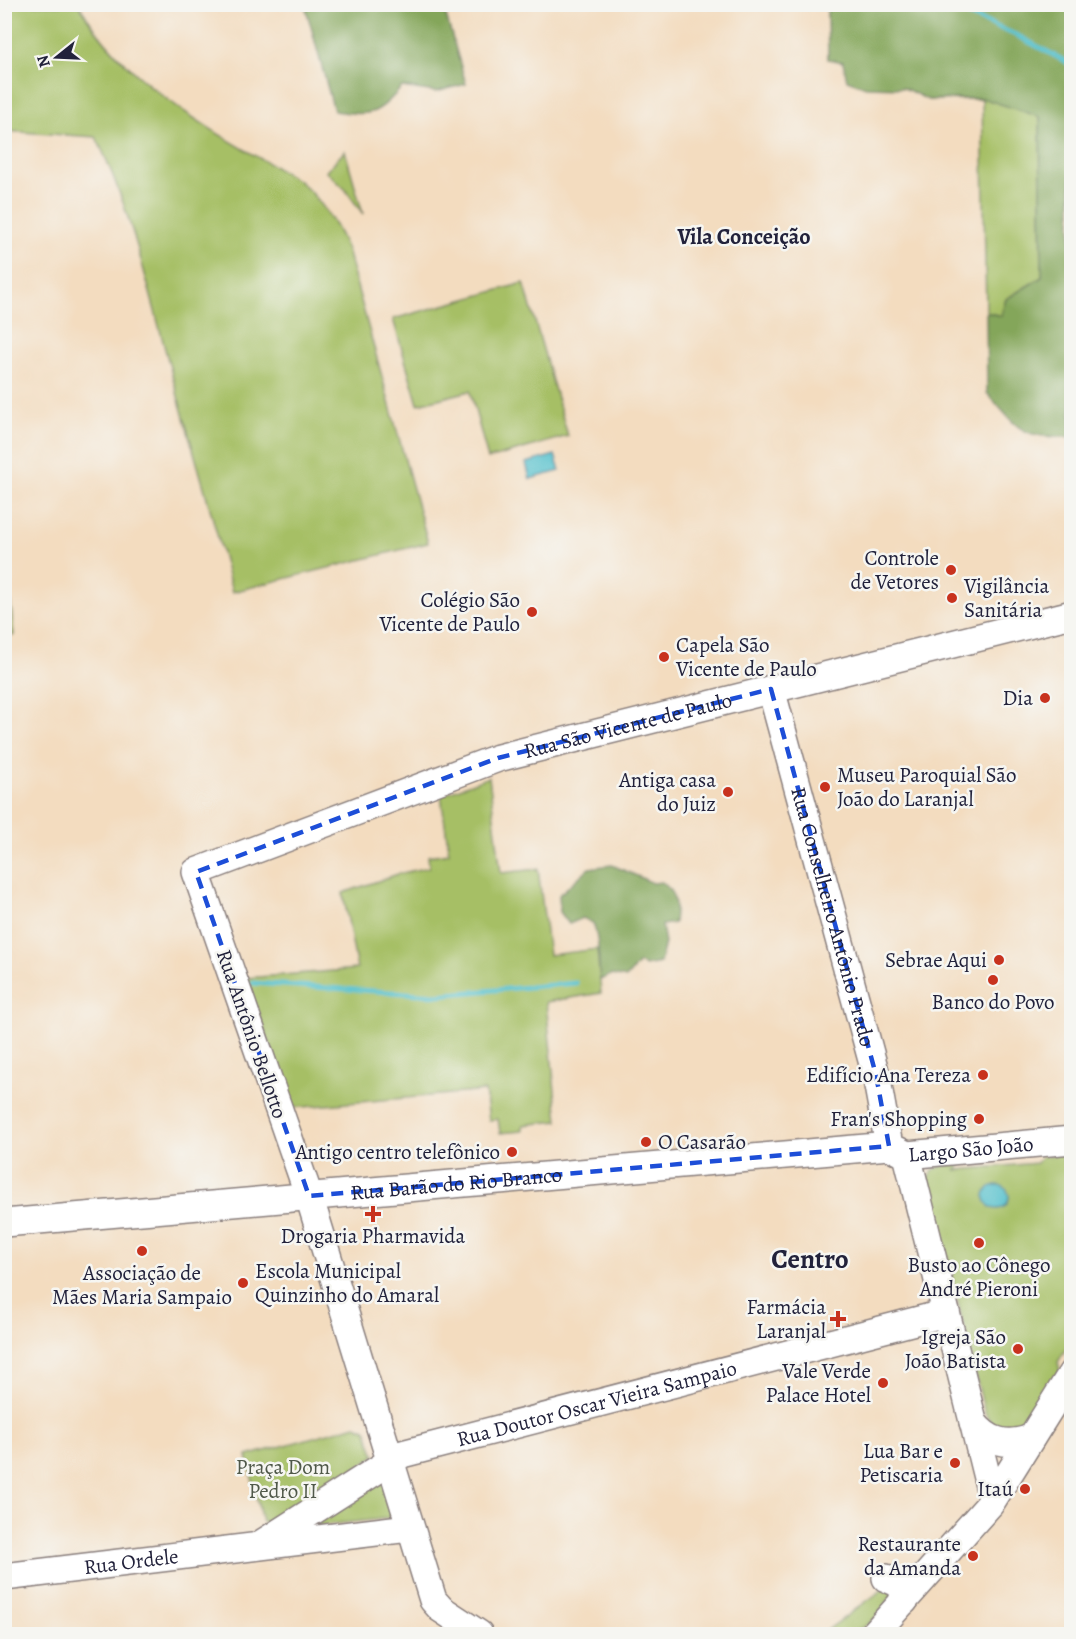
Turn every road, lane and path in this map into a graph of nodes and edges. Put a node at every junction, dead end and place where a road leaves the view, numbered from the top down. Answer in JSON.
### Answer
{"nodes":[{"id":1,"x":1071,"y":614,"type":"edge"},
{"id":2,"x":771,"y":689,"type":"junction"},
{"id":3,"x":196,"y":873,"type":"joint"},
{"id":4,"x":1071,"y":1140,"type":"edge"},
{"id":5,"x":910,"y":1151,"type":"junction"},
{"id":6,"x":309,"y":1196,"type":"junction"},
{"id":7,"x":4,"y":1223,"type":"edge"},
{"id":8,"x":946,"y":1313,"type":"junction"},
{"id":9,"x":1071,"y":1373,"type":"edge"},
{"id":10,"x":973,"y":1422,"type":"junction"},
{"id":11,"x":1031,"y":1438,"type":"junction"},
{"id":12,"x":389,"y":1463,"type":"junction"},
{"id":13,"x":992,"y":1498,"type":"junction"},
{"id":14,"x":409,"y":1528,"type":"junction"},
{"id":15,"x":258,"y":1546,"type":"junction"},
{"id":16,"x":4,"y":1577,"type":"edge"},
{"id":17,"x":886,"y":1578,"type":"dead end"},
{"id":18,"x":904,"y":1601,"type":"junction"},
{"id":19,"x":479,"y":1635,"type":"edge"},
{"id":20,"x":874,"y":1635,"type":"edge"}],
"edges":[{"from":1,"to":2,"type":"main road","name":"Rua São Vicente de Paulo"},
{"from":2,"to":3,"type":"main road","name":"Rua São Vicente de Paulo"},
{"from":2,"to":5,"type":"main road","name":"Rua Conselheiro Antônio Prado"},
{"from":3,"to":6,"type":"main road","name":"Rua Antônio Bellotto"},
{"from":4,"to":5,"type":"main road","name":"Largo São João"},
{"from":5,"to":6,"type":"main road","name":"Rua Barão do Rio Branco"},
{"from":5,"to":8,"type":"main road","name":"Largo São João"},
{"from":6,"to":7,"type":"main road","name":"Rua Barão do Rio Branco"},
{"from":6,"to":12,"type":"main road","name":"Rua Antônio Bellotto"},
{"from":8,"to":10,"type":"main road","name":"Largo São João"},
{"from":8,"to":12,"type":"main road","name":"Rua Doutor Oscar Vieira Sampaio"},
{"from":9,"to":11,"type":"main road"},
{"from":10,"to":11,"type":"main road"},
{"from":10,"to":13,"type":"main road","name":"Largo São João"},
{"from":11,"to":13,"type":"main road"},
{"from":12,"to":14,"type":"main road","name":"Rua Antônio Bellotto"},
{"from":12,"to":15,"type":"main road"},
{"from":13,"to":18,"type":"main road"},
{"from":14,"to":15,"type":"main road"},
{"from":14,"to":19,"type":"main road","name":"Rua Antônio Bellotto"},
{"from":15,"to":16,"type":"main road","name":"Rua Ordele"},
{"from":17,"to":18,"type":"main road"},
{"from":18,"to":20,"type":"main road"}]}
